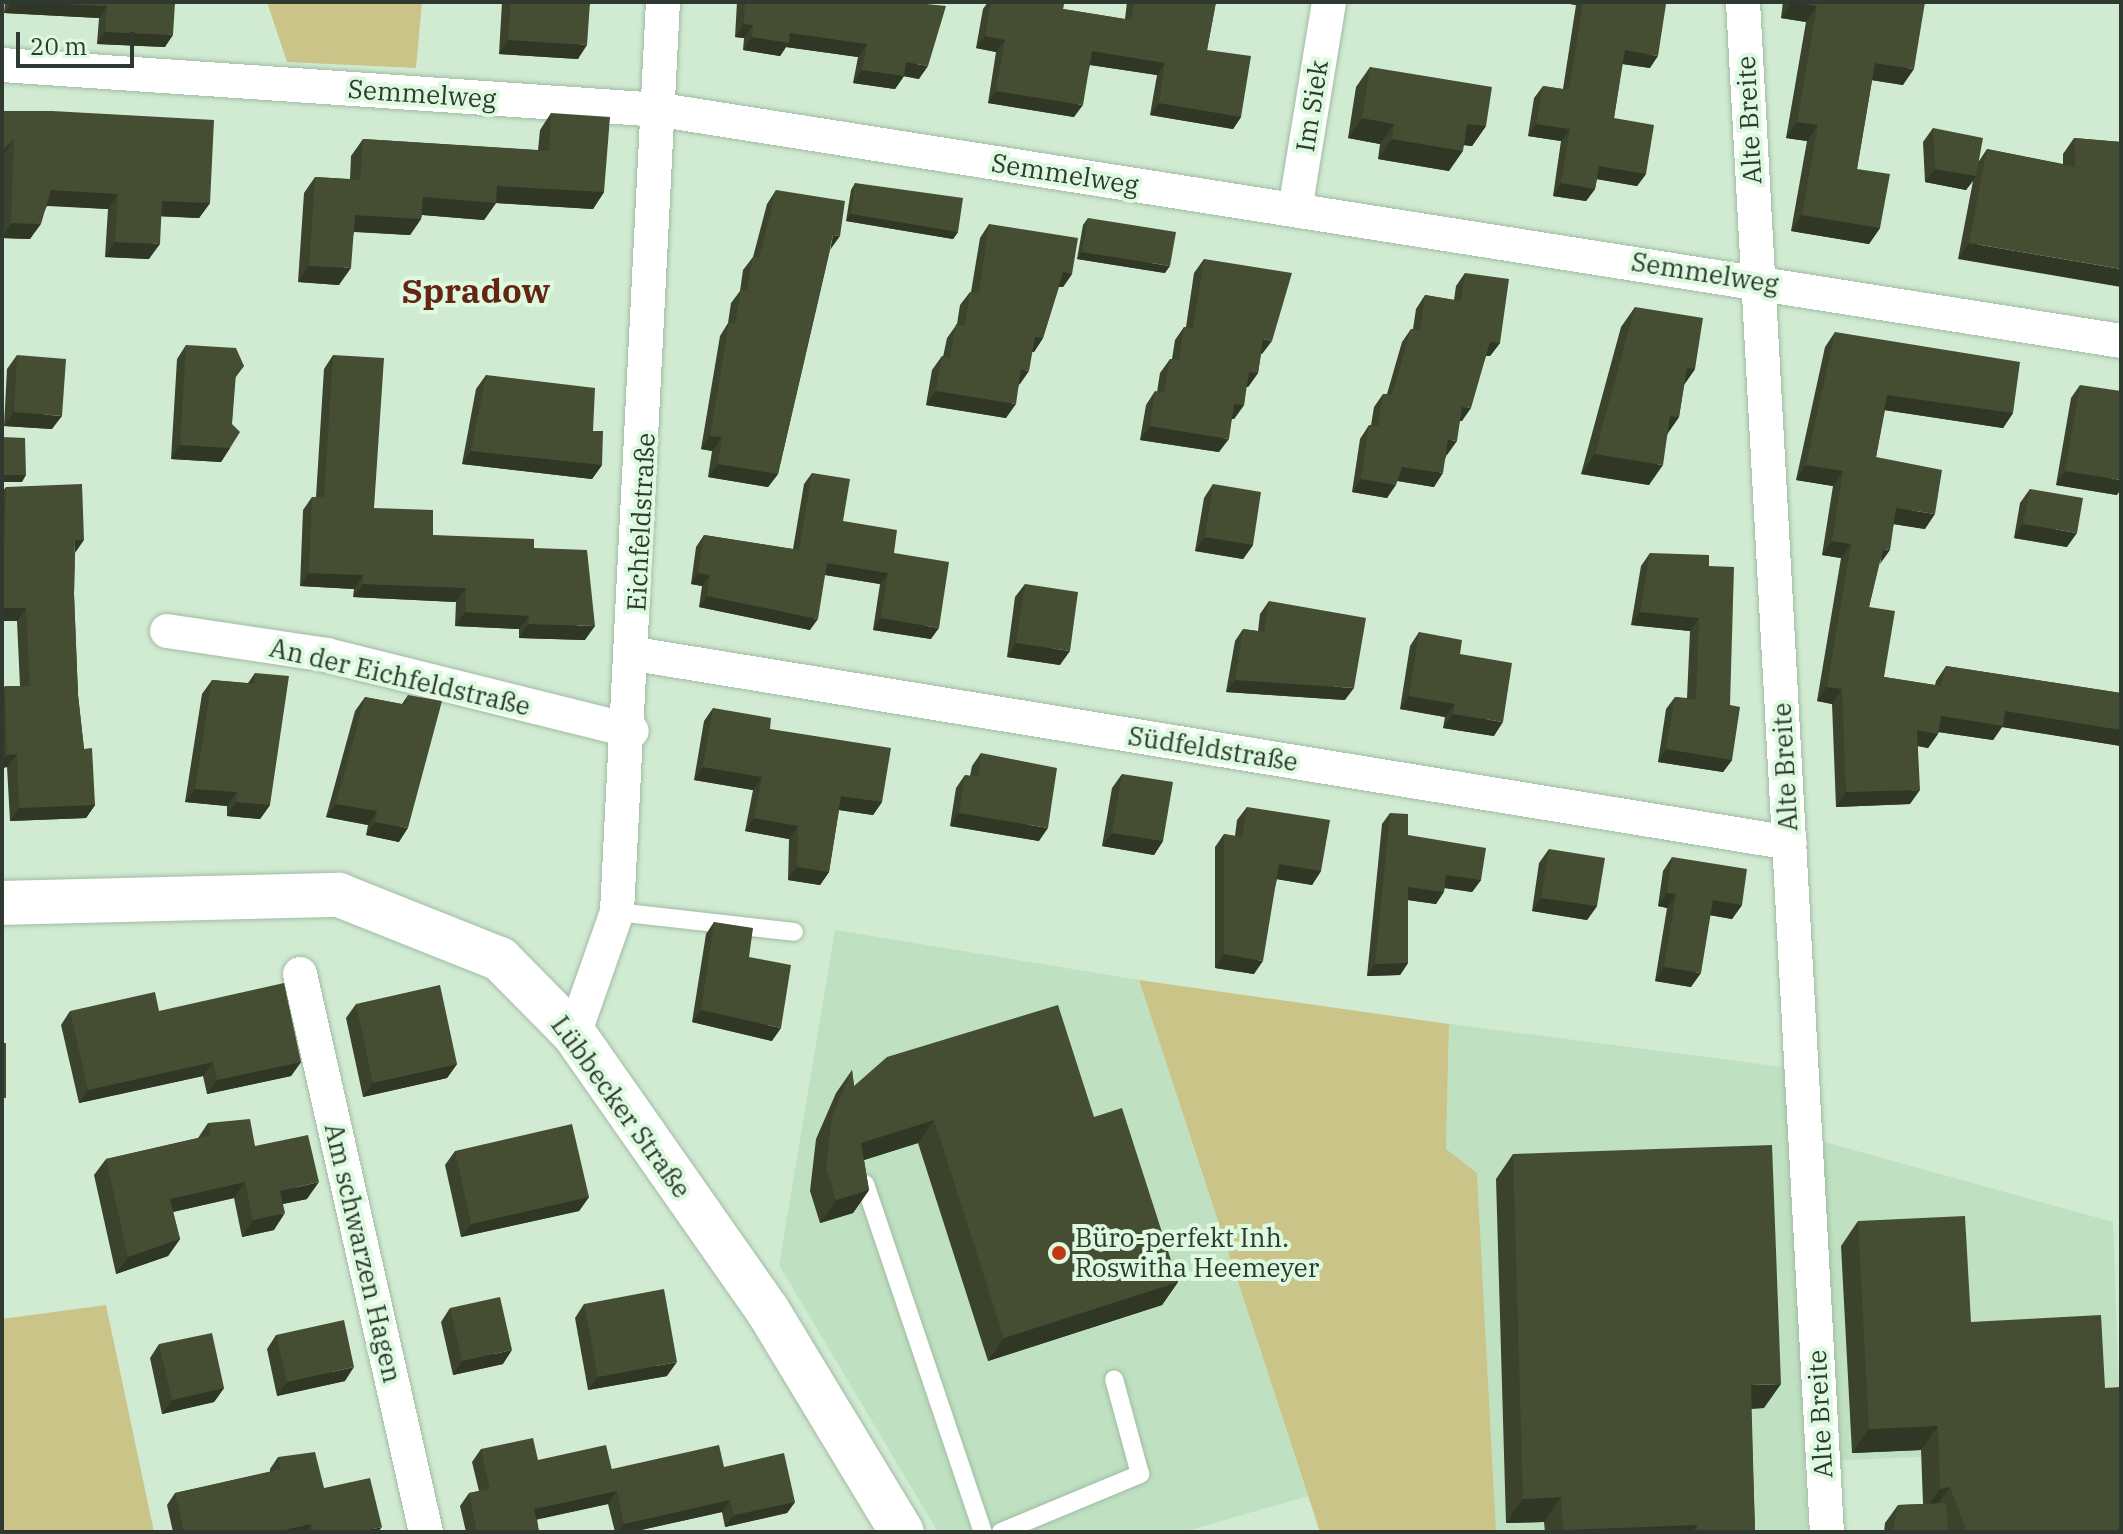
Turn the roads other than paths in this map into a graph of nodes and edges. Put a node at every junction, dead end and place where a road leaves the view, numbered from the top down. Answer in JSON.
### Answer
{"nodes":[{"id":1,"x":663,"y":2,"type":"edge"},
{"id":2,"x":1329,"y":2,"type":"edge"},
{"id":3,"x":1743,"y":2,"type":"edge"},
{"id":4,"x":2,"y":65,"type":"edge"},
{"id":5,"x":661,"y":110,"type":"junction"},
{"id":6,"x":1295,"y":210,"type":"junction"},
{"id":7,"x":1756,"y":281,"type":"junction"},
{"id":8,"x":2121,"y":341,"type":"edge"},
{"id":9,"x":167,"y":631,"type":"dead end"},
{"id":10,"x":635,"y":654,"type":"junction"},
{"id":11,"x":632,"y":731,"type":"junction"},
{"id":12,"x":1790,"y":843,"type":"junction"},
{"id":13,"x":2,"y":903,"type":"edge"},
{"id":14,"x":617,"y":912,"type":"junction"},
{"id":15,"x":794,"y":932,"type":"dead end"},
{"id":16,"x":300,"y":974,"type":"dead end"},
{"id":17,"x":574,"y":1034,"type":"junction"},
{"id":18,"x":865,"y":1184,"type":"edge"},
{"id":19,"x":1114,"y":1379,"type":"dead end"},
{"id":20,"x":426,"y":1532,"type":"edge"},
{"id":21,"x":902,"y":1532,"type":"edge"},
{"id":22,"x":983,"y":1532,"type":"edge"},
{"id":23,"x":1001,"y":1532,"type":"edge"},
{"id":24,"x":1827,"y":1532,"type":"edge"}],
"edges":[{"from":1,"to":5,"type":"street","name":"Eichfeldstraße"},
{"from":2,"to":6,"type":"street","name":"Im Siek"},
{"from":3,"to":7,"type":"street","name":"Alte Breite"},
{"from":4,"to":5,"type":"street","name":"Semmelweg"},
{"from":5,"to":6,"type":"street","name":"Semmelweg"},
{"from":5,"to":10,"type":"street","name":"Eichfeldstraße"},
{"from":6,"to":7,"type":"street","name":"Semmelweg"},
{"from":7,"to":8,"type":"street","name":"Semmelweg"},
{"from":7,"to":12,"type":"street","name":"Alte Breite"},
{"from":9,"to":11,"type":"street","name":"An der Eichfeldstraße"},
{"from":10,"to":11,"type":"street","name":"Eichfeldstraße"},
{"from":10,"to":12,"type":"street","name":"Südfeldstraße"},
{"from":11,"to":14,"type":"street","name":"Eichfeldstraße"},
{"from":12,"to":24,"type":"street","name":"Alte Breite"},
{"from":13,"to":17,"type":"main road","name":"Lübbecker Straße"},
{"from":14,"to":15,"type":"lane"},
{"from":14,"to":17,"type":"street","name":"Eichfeldstraße"},
{"from":16,"to":20,"type":"street","name":"Am schwarzen Hagen"},
{"from":17,"to":21,"type":"main road","name":"Lübbecker Straße"},
{"from":18,"to":22,"type":"lane"},
{"from":19,"to":23,"type":"lane"}]}
